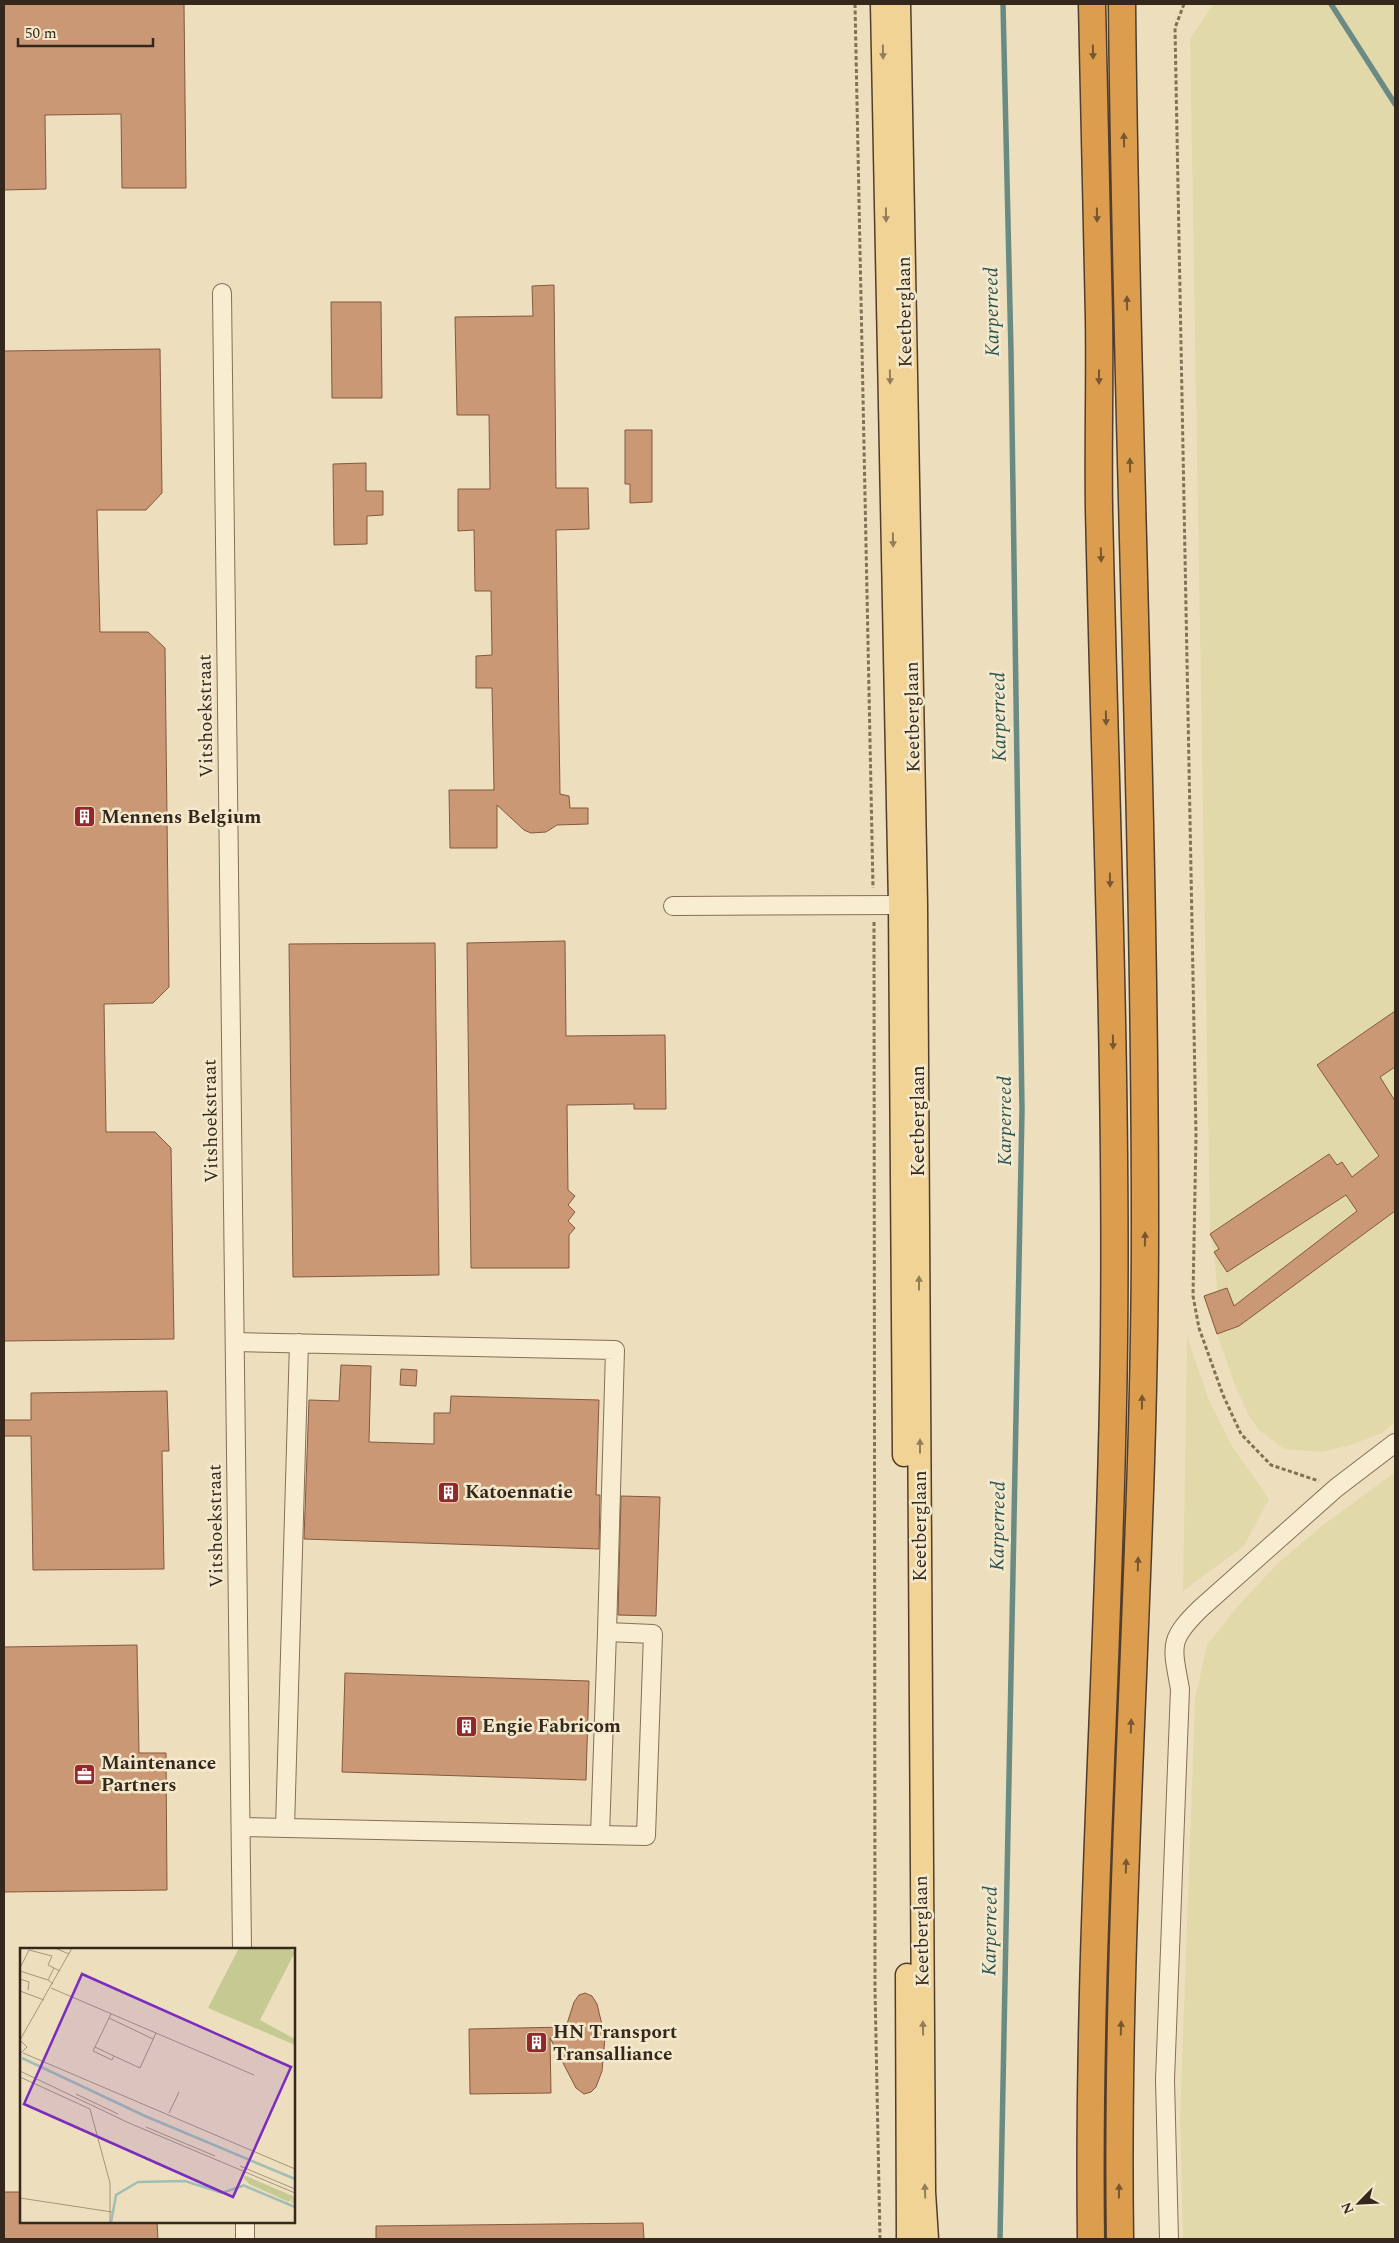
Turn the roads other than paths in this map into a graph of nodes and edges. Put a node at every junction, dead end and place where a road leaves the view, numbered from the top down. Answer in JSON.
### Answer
{"nodes":[{"id":1,"x":882,"y":4,"type":"edge"},
{"id":2,"x":899,"y":4,"type":"edge"},
{"id":3,"x":1092,"y":4,"type":"edge"},
{"id":4,"x":1122,"y":4,"type":"edge"},
{"id":5,"x":222,"y":293,"type":"dead end"},
{"id":6,"x":900,"y":905,"type":"junction"},
{"id":7,"x":673,"y":906,"type":"dead end"},
{"id":8,"x":235,"y":1342,"type":"junction"},
{"id":9,"x":299,"y":1343,"type":"junction"},
{"id":10,"x":1395,"y":1443,"type":"edge"},
{"id":11,"x":607,"y":1632,"type":"junction"},
{"id":12,"x":241,"y":1827,"type":"junction"},
{"id":13,"x":285,"y":1828,"type":"junction"},
{"id":14,"x":600,"y":1835,"type":"junction"},
{"id":15,"x":242,"y":1948,"type":"edge"},
{"id":16,"x":245,"y":2223,"type":"edge"},
{"id":17,"x":246,"y":2239,"type":"edge"},
{"id":18,"x":908,"y":2239,"type":"edge"},
{"id":19,"x":927,"y":2239,"type":"edge"},
{"id":20,"x":1091,"y":2239,"type":"edge"},
{"id":21,"x":1120,"y":2239,"type":"edge"},
{"id":22,"x":1170,"y":2239,"type":"edge"}],
"edges":[{"from":1,"to":6,"type":"main road","name":"Keetberglaan","one_way":true},
{"from":19,"to":2,"type":"main road","name":"Keetberglaan","one_way":true},
{"from":3,"to":20,"type":"highway","one_way":true},
{"from":21,"to":4,"type":"highway","one_way":true},
{"from":5,"to":8,"type":"street","name":"Vitshoekstraat"},
{"from":6,"to":7,"type":"street"},
{"from":6,"to":18,"type":"main road","name":"Keetberglaan"},
{"from":8,"to":9,"type":"street"},
{"from":8,"to":12,"type":"street","name":"Vitshoekstraat"},
{"from":9,"to":11,"type":"street"},
{"from":9,"to":13,"type":"street"},
{"from":10,"to":22,"type":"street"},
{"from":11,"to":14,"type":"street"},
{"from":11,"to":14,"type":"street"},
{"from":12,"to":13,"type":"street"},
{"from":12,"to":15,"type":"street","name":"Vitshoekstraat"},
{"from":13,"to":14,"type":"street"},
{"from":16,"to":17,"type":"street"}]}
